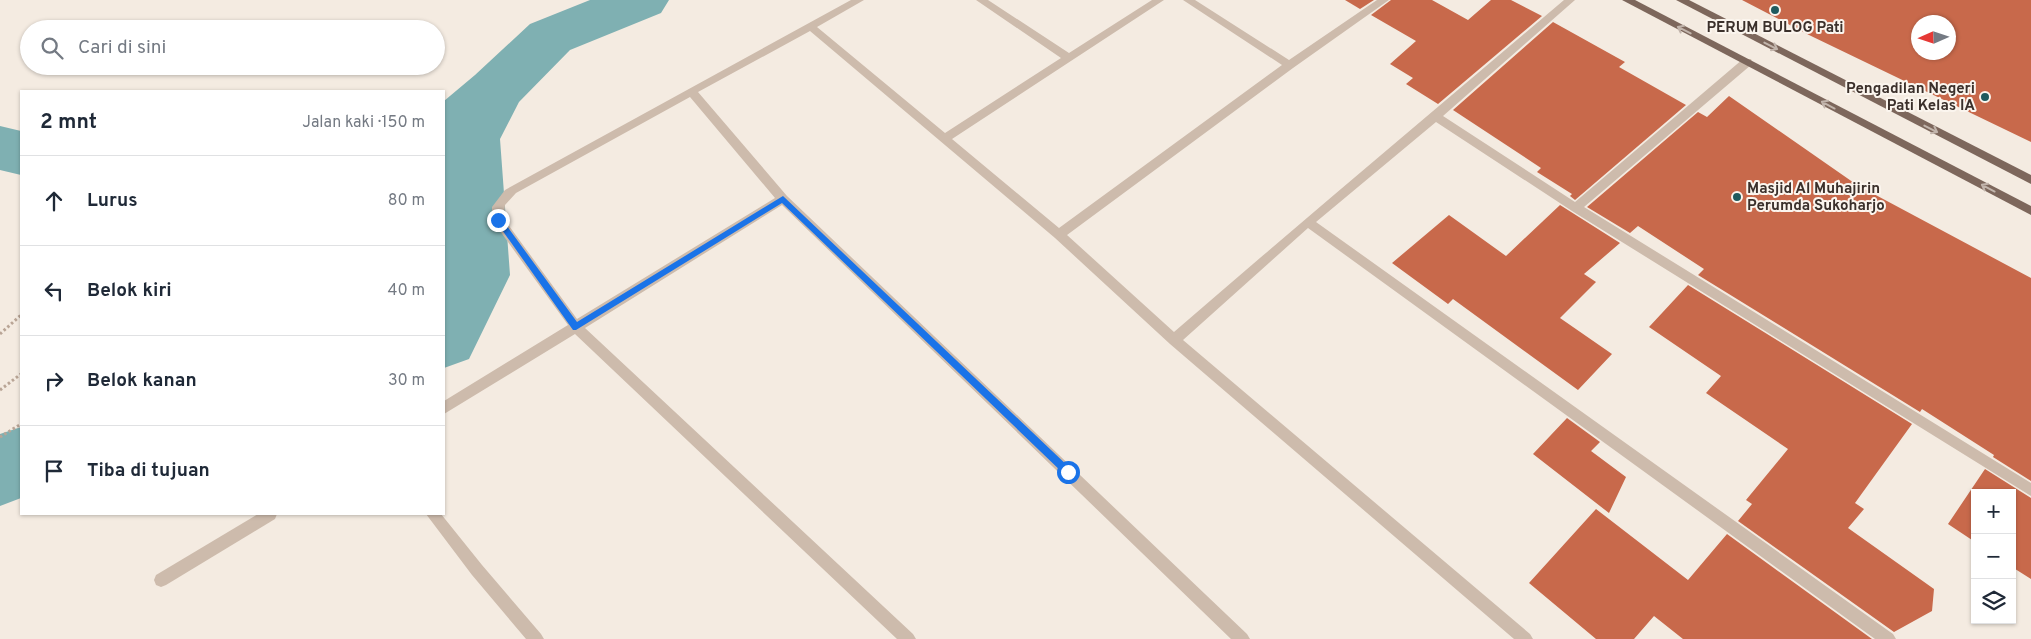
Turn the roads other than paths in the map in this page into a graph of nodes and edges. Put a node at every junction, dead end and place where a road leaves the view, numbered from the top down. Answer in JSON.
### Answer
{"nodes":[{"id":1,"x":859,"y":0,"type":"edge"},
{"id":2,"x":981,"y":0,"type":"edge"},
{"id":3,"x":1159,"y":0,"type":"edge"},
{"id":4,"x":1188,"y":0,"type":"edge"},
{"id":5,"x":1384,"y":0,"type":"edge"},
{"id":6,"x":1570,"y":0,"type":"edge"},
{"id":7,"x":1627,"y":0,"type":"edge"},
{"id":8,"x":1682,"y":0,"type":"edge"},
{"id":9,"x":810,"y":26,"type":"junction"},
{"id":10,"x":1069,"y":58,"type":"junction"},
{"id":11,"x":1747,"y":62,"type":"junction"},
{"id":12,"x":1289,"y":65,"type":"junction"},
{"id":13,"x":691,"y":91,"type":"junction"},
{"id":14,"x":1436,"y":116,"type":"junction"},
{"id":15,"x":945,"y":138,"type":"junction"},
{"id":16,"x":2031,"y":180,"type":"edge"},
{"id":17,"x":783,"y":199,"type":"junction"},
{"id":18,"x":1576,"y":208,"type":"junction"},
{"id":19,"x":2031,"y":211,"type":"edge"},
{"id":20,"x":1308,"y":222,"type":"junction"},
{"id":21,"x":1059,"y":235,"type":"junction"},
{"id":22,"x":576,"y":327,"type":"junction"},
{"id":23,"x":1174,"y":340,"type":"junction"},
{"id":24,"x":445,"y":407,"type":"edge"},
{"id":25,"x":2031,"y":490,"type":"edge"},
{"id":26,"x":268,"y":515,"type":"edge"},
{"id":27,"x":434,"y":515,"type":"edge"},
{"id":28,"x":161,"y":580,"type":"dead end"},
{"id":29,"x":536,"y":639,"type":"edge"},
{"id":30,"x":908,"y":639,"type":"edge"},
{"id":31,"x":1242,"y":639,"type":"edge"},
{"id":32,"x":1525,"y":639,"type":"edge"},
{"id":33,"x":1888,"y":639,"type":"edge"}],
"edges":[{"from":1,"to":9,"type":"street"},
{"from":2,"to":10,"type":"street"},
{"from":3,"to":10,"type":"street"},
{"from":4,"to":12,"type":"street"},
{"from":5,"to":12,"type":"street"},
{"from":6,"to":14,"type":"street"},
{"from":11,"to":7,"type":"main road","one_way":true},
{"from":8,"to":16,"type":"main road","one_way":true},
{"from":9,"to":13,"type":"street"},
{"from":9,"to":15,"type":"street"},
{"from":10,"to":15,"type":"street"},
{"from":11,"to":18,"type":"street"},
{"from":19,"to":11,"type":"main road","one_way":true},
{"from":12,"to":21,"type":"street"},
{"from":13,"to":17,"type":"street"},
{"from":13,"to":22,"type":"street"},
{"from":14,"to":18,"type":"street"},
{"from":14,"to":20,"type":"street"},
{"from":15,"to":21,"type":"street"},
{"from":17,"to":22,"type":"street"},
{"from":17,"to":31,"type":"street"},
{"from":18,"to":25,"type":"street"},
{"from":20,"to":23,"type":"street"},
{"from":20,"to":33,"type":"street"},
{"from":21,"to":23,"type":"street"},
{"from":22,"to":24,"type":"street"},
{"from":22,"to":30,"type":"street"},
{"from":23,"to":32,"type":"street"},
{"from":26,"to":28,"type":"street"},
{"from":27,"to":29,"type":"street"}]}
